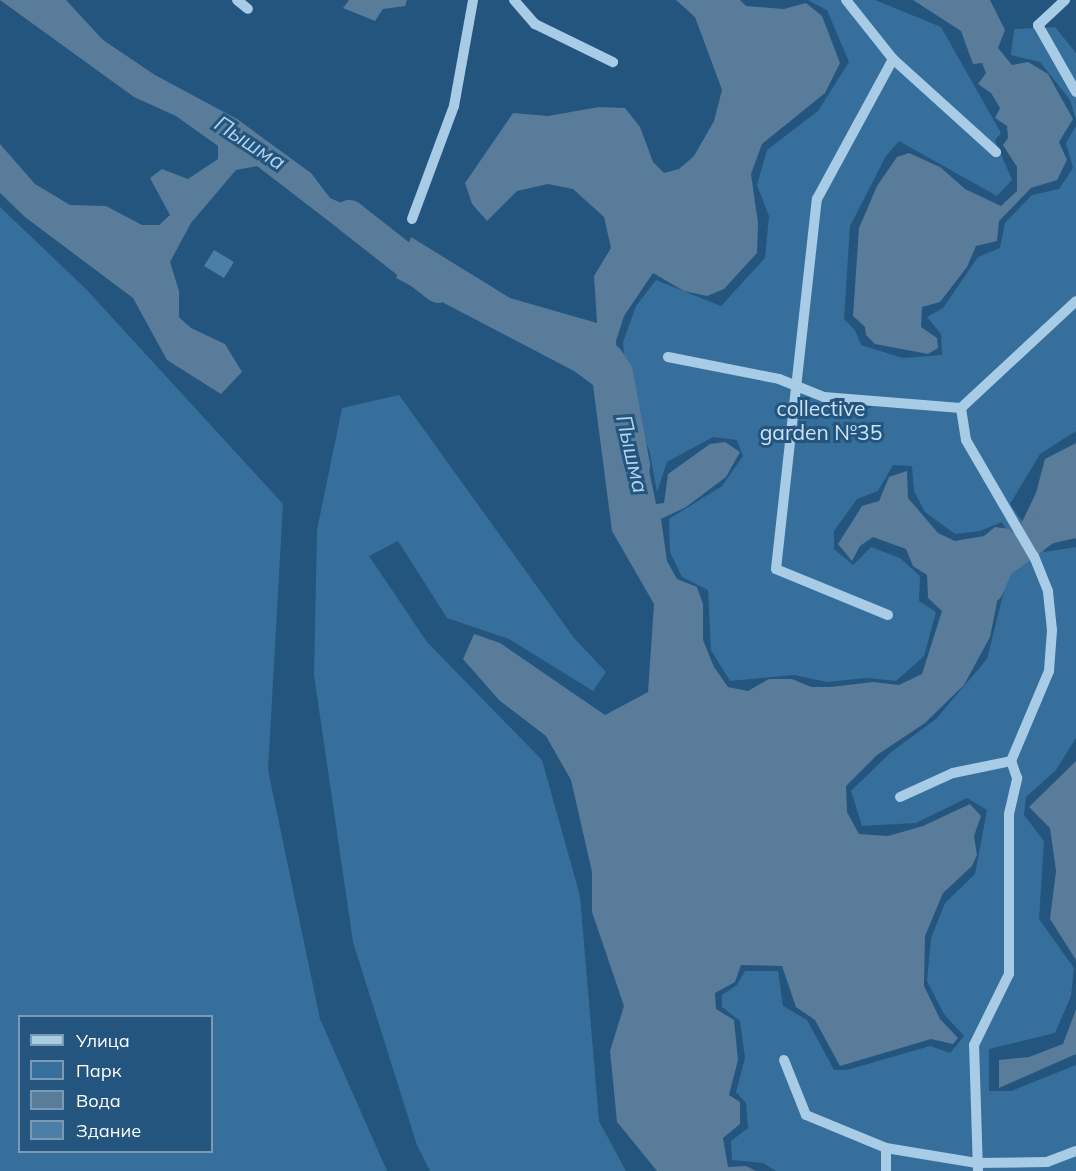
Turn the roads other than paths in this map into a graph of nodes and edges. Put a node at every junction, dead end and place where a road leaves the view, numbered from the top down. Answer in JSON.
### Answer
{"nodes":[{"id":1,"x":237,"y":0,"type":"edge"},
{"id":2,"x":473,"y":0,"type":"edge"},
{"id":3,"x":514,"y":0,"type":"edge"},
{"id":4,"x":846,"y":0,"type":"edge"},
{"id":5,"x":1065,"y":0,"type":"edge"},
{"id":6,"x":248,"y":9,"type":"dead end"},
{"id":7,"x":893,"y":59,"type":"junction"},
{"id":8,"x":613,"y":62,"type":"dead end"},
{"id":9,"x":1076,"y":92,"type":"edge"},
{"id":10,"x":996,"y":152,"type":"dead end"},
{"id":11,"x":412,"y":219,"type":"dead end"},
{"id":12,"x":1076,"y":301,"type":"edge"},
{"id":13,"x":668,"y":357,"type":"dead end"},
{"id":14,"x":796,"y":388,"type":"junction"},
{"id":15,"x":961,"y":408,"type":"junction"},
{"id":16,"x":888,"y":615,"type":"dead end"},
{"id":17,"x":1011,"y":761,"type":"junction"},
{"id":18,"x":900,"y":798,"type":"dead end"},
{"id":19,"x":784,"y":1060,"type":"dead end"},
{"id":20,"x":886,"y":1148,"type":"junction"},
{"id":21,"x":1076,"y":1151,"type":"edge"},
{"id":22,"x":978,"y":1167,"type":"edge"},
{"id":23,"x":886,"y":1171,"type":"edge"}],
"edges":[{"from":1,"to":6,"type":"street"},
{"from":2,"to":11,"type":"street"},
{"from":3,"to":8,"type":"street"},
{"from":4,"to":7,"type":"street"},
{"from":5,"to":9,"type":"street"},
{"from":7,"to":10,"type":"street"},
{"from":7,"to":14,"type":"street"},
{"from":12,"to":15,"type":"street"},
{"from":13,"to":14,"type":"street"},
{"from":14,"to":15,"type":"street"},
{"from":14,"to":16,"type":"street"},
{"from":15,"to":17,"type":"street"},
{"from":17,"to":18,"type":"street"},
{"from":17,"to":22,"type":"street"},
{"from":19,"to":20,"type":"street"},
{"from":20,"to":22,"type":"street"},
{"from":20,"to":23,"type":"street"},
{"from":21,"to":22,"type":"street"}]}
